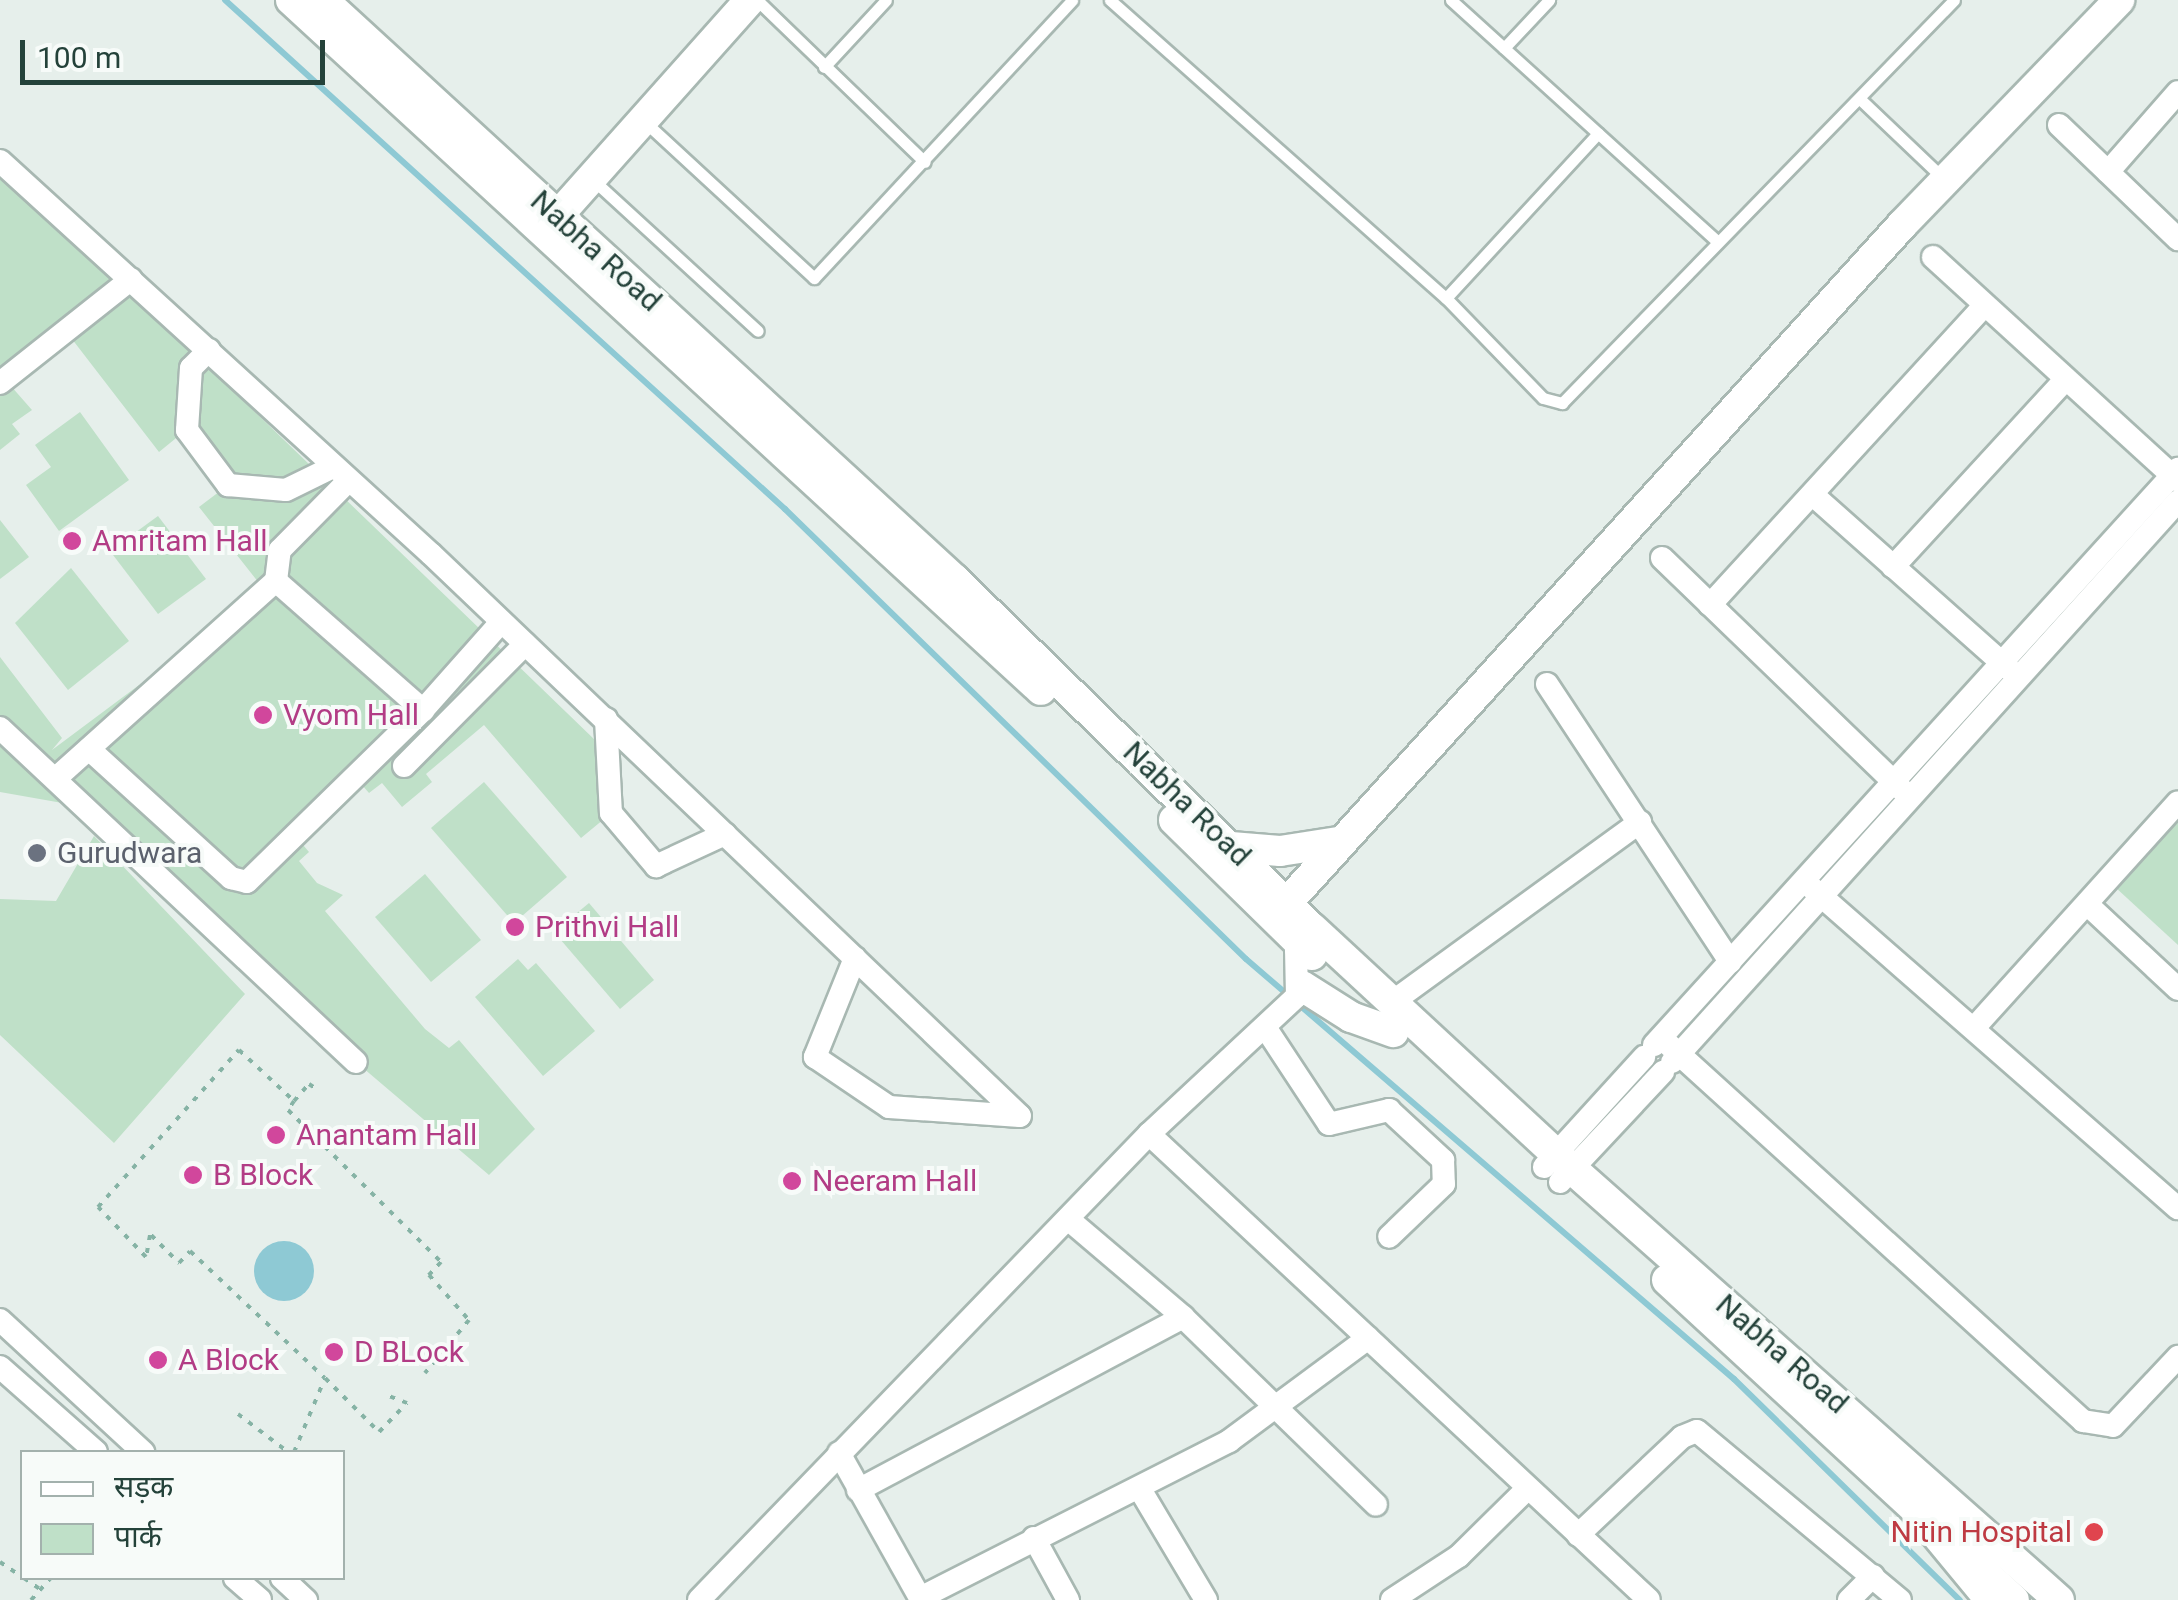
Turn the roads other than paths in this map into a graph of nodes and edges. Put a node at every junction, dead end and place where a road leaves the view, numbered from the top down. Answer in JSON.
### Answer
{"nodes":[{"id":1,"x":291,"y":0,"type":"edge"},
{"id":2,"x":323,"y":0,"type":"edge"},
{"id":3,"x":754,"y":0,"type":"edge"},
{"id":4,"x":886,"y":0,"type":"edge"},
{"id":5,"x":1072,"y":0,"type":"edge"},
{"id":6,"x":1110,"y":0,"type":"edge"},
{"id":7,"x":1451,"y":0,"type":"edge"},
{"id":8,"x":1549,"y":0,"type":"edge"},
{"id":9,"x":1954,"y":0,"type":"edge"},
{"id":10,"x":2119,"y":0,"type":"edge"},
{"id":11,"x":1504,"y":48,"type":"junction"},
{"id":12,"x":824,"y":67,"type":"junction"},
{"id":13,"x":2178,"y":92,"type":"edge"},
{"id":14,"x":1861,"y":100,"type":"junction"},
{"id":15,"x":642,"y":120,"type":"junction"},
{"id":16,"x":2058,"y":125,"type":"dead end"},
{"id":17,"x":1598,"y":133,"type":"junction"},
{"id":18,"x":0,"y":161,"type":"edge"},
{"id":19,"x":925,"y":162,"type":"junction"},
{"id":20,"x":2108,"y":172,"type":"junction"},
{"id":21,"x":590,"y":177,"type":"junction"},
{"id":22,"x":1945,"y":180,"type":"junction"},
{"id":23,"x":549,"y":226,"type":"junction"},
{"id":24,"x":2178,"y":239,"type":"edge"},
{"id":25,"x":1718,"y":241,"type":"junction"},
{"id":26,"x":1932,"y":257,"type":"dead end"},
{"id":27,"x":131,"y":279,"type":"junction"},
{"id":28,"x":1446,"y":298,"type":"junction"},
{"id":29,"x":1984,"y":306,"type":"junction"},
{"id":30,"x":758,"y":330,"type":"dead end"},
{"id":31,"x":209,"y":350,"type":"junction"},
{"id":32,"x":2065,"y":380,"type":"junction"},
{"id":33,"x":0,"y":383,"type":"edge"},
{"id":34,"x":341,"y":474,"type":"junction"},
{"id":35,"x":2176,"y":475,"type":"edge"},
{"id":36,"x":1813,"y":494,"type":"junction"},
{"id":37,"x":2178,"y":501,"type":"edge"},
{"id":38,"x":1662,"y":558,"type":"dead end"},
{"id":39,"x":1893,"y":568,"type":"junction"},
{"id":40,"x":276,"y":581,"type":"junction"},
{"id":41,"x":1710,"y":605,"type":"junction"},
{"id":42,"x":501,"y":622,"type":"junction"},
{"id":43,"x":986,"y":625,"type":"junction"},
{"id":44,"x":525,"y":644,"type":"junction"},
{"id":45,"x":2001,"y":662,"type":"junction"},
{"id":46,"x":2020,"y":678,"type":"junction"},
{"id":47,"x":1547,"y":684,"type":"dead end"},
{"id":48,"x":423,"y":710,"type":"junction"},
{"id":49,"x":606,"y":719,"type":"junction"},
{"id":50,"x":0,"y":728,"type":"edge"},
{"id":51,"x":89,"y":750,"type":"junction"},
{"id":52,"x":404,"y":766,"type":"dead end"},
{"id":53,"x":54,"y":779,"type":"junction"},
{"id":54,"x":1892,"y":782,"type":"junction"},
{"id":55,"x":1912,"y":799,"type":"junction"},
{"id":56,"x":2178,"y":802,"type":"edge"},
{"id":57,"x":1640,"y":822,"type":"junction"},
{"id":58,"x":725,"y":834,"type":"junction"},
{"id":59,"x":1339,"y":842,"type":"junction"},
{"id":60,"x":1231,"y":847,"type":"junction"},
{"id":61,"x":1803,"y":881,"type":"junction"},
{"id":62,"x":1824,"y":897,"type":"junction"},
{"id":63,"x":2088,"y":904,"type":"junction"},
{"id":64,"x":1280,"y":910,"type":"junction"},
{"id":65,"x":1307,"y":936,"type":"junction"},
{"id":66,"x":856,"y":958,"type":"junction"},
{"id":67,"x":1730,"y":962,"type":"junction"},
{"id":68,"x":2178,"y":989,"type":"edge"},
{"id":69,"x":1296,"y":995,"type":"junction"},
{"id":70,"x":1392,"y":1018,"type":"junction"},
{"id":71,"x":1265,"y":1027,"type":"junction"},
{"id":72,"x":1974,"y":1028,"type":"junction"},
{"id":73,"x":1662,"y":1055,"type":"junction"},
{"id":74,"x":356,"y":1062,"type":"dead end"},
{"id":75,"x":1149,"y":1134,"type":"junction"},
{"id":76,"x":1557,"y":1168,"type":"junction"},
{"id":77,"x":2178,"y":1208,"type":"edge"},
{"id":78,"x":1068,"y":1219,"type":"junction"},
{"id":79,"x":1389,"y":1237,"type":"dead end"},
{"id":80,"x":1182,"y":1317,"type":"junction"},
{"id":81,"x":0,"y":1320,"type":"edge"},
{"id":82,"x":1368,"y":1338,"type":"junction"},
{"id":83,"x":2178,"y":1357,"type":"edge"},
{"id":84,"x":0,"y":1367,"type":"edge"},
{"id":85,"x":1276,"y":1408,"type":"junction"},
{"id":86,"x":94,"y":1450,"type":"edge"},
{"id":87,"x":141,"y":1450,"type":"edge"},
{"id":88,"x":839,"y":1453,"type":"junction"},
{"id":89,"x":1527,"y":1489,"type":"junction"},
{"id":90,"x":858,"y":1490,"type":"junction"},
{"id":91,"x":1141,"y":1491,"type":"junction"},
{"id":92,"x":1376,"y":1505,"type":"dead end"},
{"id":93,"x":1917,"y":1510,"type":"junction"},
{"id":94,"x":1578,"y":1535,"type":"junction"},
{"id":95,"x":1034,"y":1538,"type":"junction"},
{"id":96,"x":1873,"y":1576,"type":"junction"},
{"id":97,"x":237,"y":1580,"type":"edge"},
{"id":98,"x":284,"y":1580,"type":"edge"},
{"id":99,"x":920,"y":1599,"type":"edge"},
{"id":100,"x":260,"y":1600,"type":"edge"},
{"id":101,"x":306,"y":1600,"type":"edge"},
{"id":102,"x":699,"y":1600,"type":"edge"},
{"id":103,"x":1068,"y":1600,"type":"edge"},
{"id":104,"x":1206,"y":1600,"type":"edge"},
{"id":105,"x":1392,"y":1600,"type":"edge"},
{"id":106,"x":1649,"y":1600,"type":"edge"},
{"id":107,"x":1849,"y":1600,"type":"edge"},
{"id":108,"x":1900,"y":1600,"type":"edge"},
{"id":109,"x":1985,"y":1600,"type":"edge"},
{"id":110,"x":2014,"y":1600,"type":"edge"},
{"id":111,"x":2060,"y":1600,"type":"edge"}],
"edges":[{"from":1,"to":23,"type":"main road","name":"Nabha Road"},
{"from":2,"to":23,"type":"main road","name":"Nabha Road"},
{"from":3,"to":12,"type":"lane"},
{"from":3,"to":15,"type":"main road"},
{"from":4,"to":12,"type":"lane"},
{"from":5,"to":19,"type":"lane"},
{"from":6,"to":28,"type":"lane"},
{"from":7,"to":11,"type":"lane"},
{"from":8,"to":11,"type":"lane"},
{"from":9,"to":14,"type":"lane"},
{"from":10,"to":22,"type":"main road"},
{"from":11,"to":17,"type":"lane"},
{"from":12,"to":19,"type":"lane"},
{"from":13,"to":20,"type":"street"},
{"from":14,"to":22,"type":"lane"},
{"from":14,"to":25,"type":"lane"},
{"from":15,"to":19,"type":"lane"},
{"from":15,"to":21,"type":"main road"},
{"from":16,"to":20,"type":"street"},
{"from":17,"to":25,"type":"lane"},
{"from":17,"to":28,"type":"lane"},
{"from":18,"to":27,"type":"street"},
{"from":20,"to":24,"type":"street"},
{"from":21,"to":23,"type":"main road"},
{"from":21,"to":30,"type":"lane"},
{"from":22,"to":59,"type":"main road"},
{"from":23,"to":43,"type":"main road","name":"Nabha Road"},
{"from":25,"to":28,"type":"lane"},
{"from":26,"to":29,"type":"street"},
{"from":27,"to":31,"type":"street"},
{"from":27,"to":33,"type":"street"},
{"from":29,"to":32,"type":"street"},
{"from":29,"to":36,"type":"street"},
{"from":31,"to":34,"type":"street"},
{"from":31,"to":34,"type":"street"},
{"from":32,"to":35,"type":"street"},
{"from":32,"to":39,"type":"street"},
{"from":34,"to":40,"type":"street"},
{"from":34,"to":42,"type":"street"},
{"from":35,"to":45,"type":"street"},
{"from":36,"to":39,"type":"street"},
{"from":36,"to":41,"type":"street"},
{"from":37,"to":46,"type":"street"},
{"from":38,"to":41,"type":"street"},
{"from":39,"to":45,"type":"street"},
{"from":40,"to":48,"type":"street"},
{"from":40,"to":51,"type":"street"},
{"from":41,"to":54,"type":"street"},
{"from":42,"to":44,"type":"street"},
{"from":42,"to":48,"type":"street"},
{"from":43,"to":60,"type":"main road","name":"Nabha Road"},
{"from":43,"to":64,"type":"main road","name":"Nabha Road"},
{"from":44,"to":49,"type":"street"},
{"from":44,"to":52,"type":"street"},
{"from":45,"to":46,"type":"street"},
{"from":45,"to":54,"type":"street"},
{"from":46,"to":55,"type":"street"},
{"from":47,"to":57,"type":"street"},
{"from":48,"to":51,"type":"street"},
{"from":49,"to":58,"type":"street"},
{"from":49,"to":58,"type":"street"},
{"from":50,"to":53,"type":"street"},
{"from":51,"to":53,"type":"street"},
{"from":53,"to":74,"type":"street"},
{"from":54,"to":55,"type":"street"},
{"from":54,"to":61,"type":"street"},
{"from":55,"to":62,"type":"street"},
{"from":56,"to":63,"type":"street"},
{"from":57,"to":67,"type":"street"},
{"from":57,"to":70,"type":"street"},
{"from":58,"to":66,"type":"street"},
{"from":59,"to":60,"type":"main road"},
{"from":59,"to":64,"type":"main road"},
{"from":60,"to":64,"type":"main road","name":"Nabha Road"},
{"from":61,"to":62,"type":"street"},
{"from":61,"to":67,"type":"street"},
{"from":62,"to":72,"type":"street"},
{"from":62,"to":73,"type":"street"},
{"from":63,"to":68,"type":"street"},
{"from":63,"to":72,"type":"street"},
{"from":64,"to":65,"type":"main road","name":"Nabha Road"},
{"from":65,"to":69,"type":"street"},
{"from":65,"to":70,"type":"main road","name":"Nabha Road"},
{"from":66,"to":66,"type":"street"},
{"from":67,"to":73,"type":"street"},
{"from":69,"to":70,"type":"main road"},
{"from":69,"to":71,"type":"street"},
{"from":70,"to":76,"type":"main road","name":"Nabha Road"},
{"from":71,"to":75,"type":"street"},
{"from":71,"to":79,"type":"street"},
{"from":72,"to":77,"type":"street"},
{"from":73,"to":76,"type":"street"},
{"from":73,"to":83,"type":"street"},
{"from":75,"to":78,"type":"street"},
{"from":75,"to":82,"type":"street"},
{"from":76,"to":93,"type":"main road","name":"Nabha Road"},
{"from":76,"to":111,"type":"main road","name":"Nabha Road"},
{"from":78,"to":80,"type":"street"},
{"from":78,"to":88,"type":"street"},
{"from":80,"to":85,"type":"street"},
{"from":80,"to":90,"type":"street"},
{"from":81,"to":87,"type":"street"},
{"from":82,"to":85,"type":"street"},
{"from":82,"to":89,"type":"street"},
{"from":84,"to":86,"type":"street"},
{"from":85,"to":91,"type":"street"},
{"from":85,"to":92,"type":"street"},
{"from":88,"to":90,"type":"street"},
{"from":88,"to":102,"type":"street"},
{"from":89,"to":94,"type":"street"},
{"from":89,"to":105,"type":"street"},
{"from":90,"to":99,"type":"street"},
{"from":91,"to":95,"type":"street"},
{"from":91,"to":104,"type":"street"},
{"from":93,"to":109,"type":"street"},
{"from":93,"to":110,"type":"main road","name":"Nabha Road"},
{"from":94,"to":96,"type":"street"},
{"from":94,"to":106,"type":"street"},
{"from":95,"to":99,"type":"street"},
{"from":95,"to":103,"type":"street"},
{"from":96,"to":107,"type":"street"},
{"from":96,"to":108,"type":"street"},
{"from":97,"to":100,"type":"street"},
{"from":98,"to":101,"type":"street"}]}
